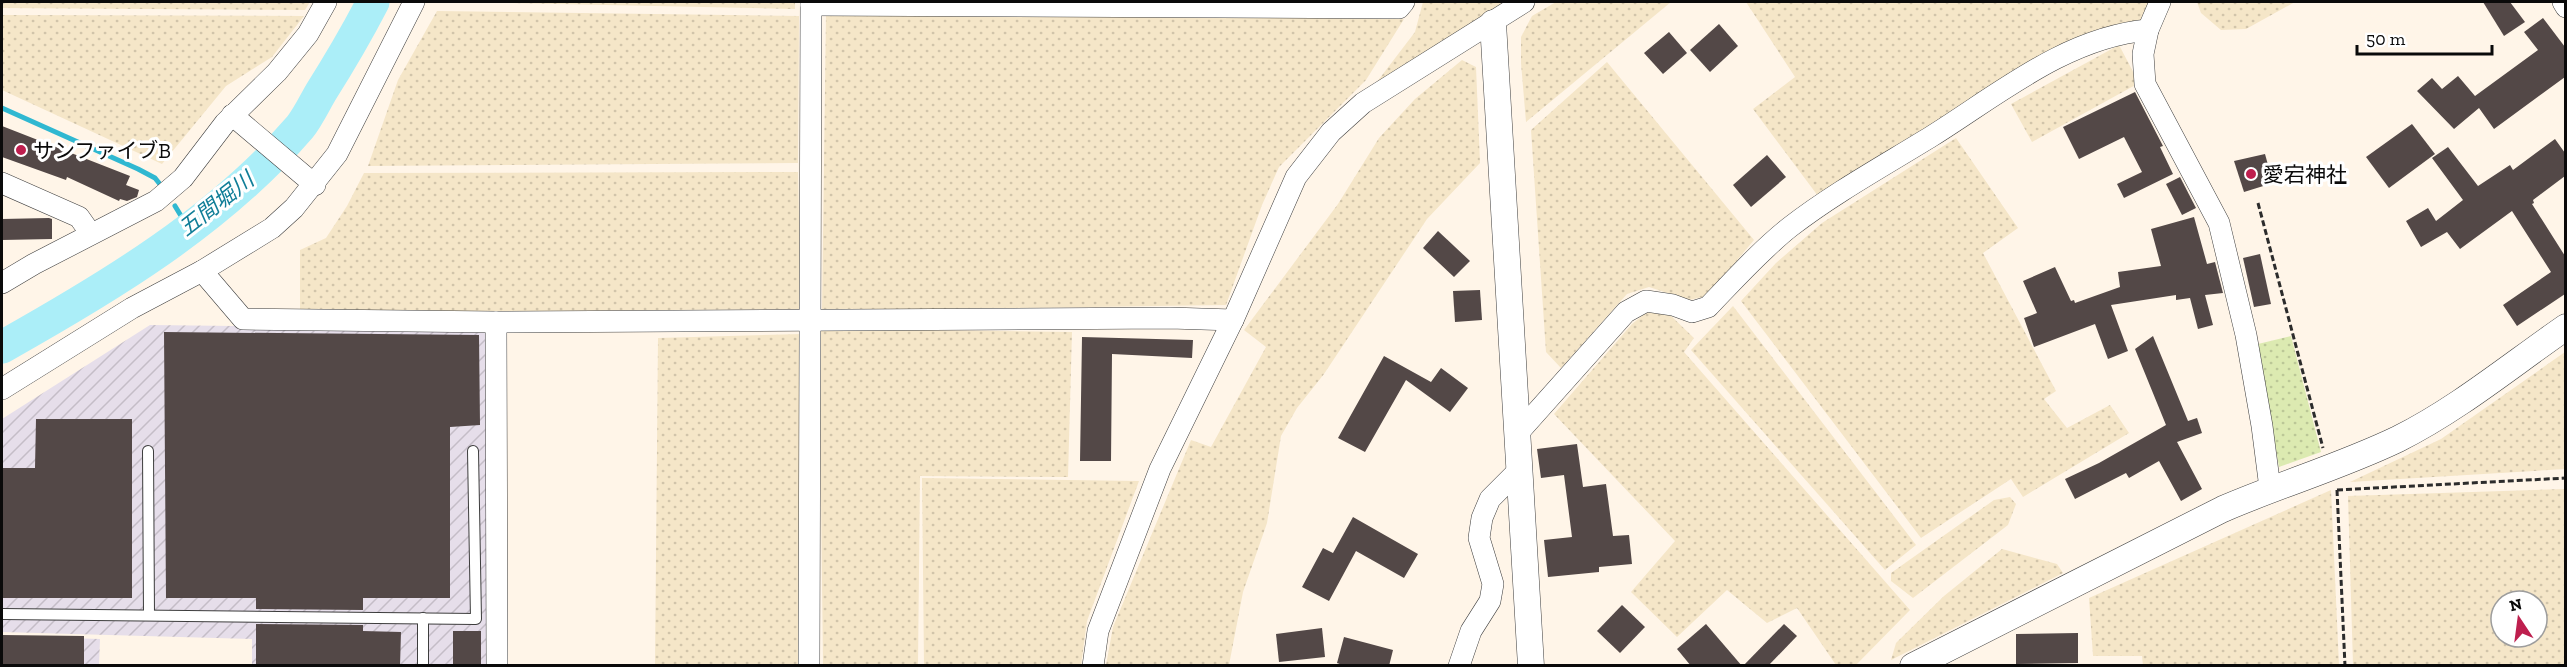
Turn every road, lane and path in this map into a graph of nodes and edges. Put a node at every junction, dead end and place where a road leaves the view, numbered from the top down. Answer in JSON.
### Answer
{"nodes":[{"id":1,"x":326,"y":2,"type":"edge"},
{"id":2,"x":414,"y":2,"type":"edge"},
{"id":3,"x":1404,"y":2,"type":"edge"},
{"id":4,"x":1524,"y":2,"type":"edge"},
{"id":5,"x":2160,"y":2,"type":"edge"},
{"id":6,"x":2563,"y":2,"type":"edge"},
{"id":7,"x":811,"y":3,"type":"edge"},
{"id":8,"x":2565,"y":7,"type":"edge"},
{"id":9,"x":1493,"y":23,"type":"junction"},
{"id":10,"x":2148,"y":30,"type":"junction"},
{"id":11,"x":237,"y":119,"type":"junction"},
{"id":12,"x":2,"y":183,"type":"edge"},
{"id":13,"x":312,"y":183,"type":"junction"},
{"id":14,"x":2258,"y":203,"type":"dead end"},
{"id":15,"x":91,"y":234,"type":"junction"},
{"id":16,"x":202,"y":271,"type":"junction"},
{"id":17,"x":2,"y":284,"type":"edge"},
{"id":18,"x":810,"y":320,"type":"junction"},
{"id":19,"x":1233,"y":320,"type":"junction"},
{"id":20,"x":496,"y":322,"type":"junction"},
{"id":21,"x":2565,"y":327,"type":"edge"},
{"id":22,"x":2,"y":388,"type":"edge"},
{"id":23,"x":1518,"y":433,"type":"junction"},
{"id":24,"x":148,"y":451,"type":"dead end"},
{"id":25,"x":473,"y":452,"type":"dead end"},
{"id":26,"x":2325,"y":456,"type":"dead end"},
{"id":27,"x":1520,"y":469,"type":"junction"},
{"id":28,"x":2565,"y":478,"type":"edge"},
{"id":29,"x":2270,"y":488,"type":"junction"},
{"id":30,"x":2,"y":614,"type":"edge"},
{"id":31,"x":149,"y":615,"type":"junction"},
{"id":32,"x":423,"y":618,"type":"junction"},
{"id":33,"x":423,"y":666,"type":"edge"},
{"id":34,"x":497,"y":666,"type":"edge"},
{"id":35,"x":809,"y":666,"type":"edge"},
{"id":36,"x":1093,"y":666,"type":"edge"},
{"id":37,"x":1459,"y":666,"type":"edge"},
{"id":38,"x":1531,"y":666,"type":"edge"},
{"id":39,"x":1913,"y":666,"type":"edge"},
{"id":40,"x":2345,"y":666,"type":"edge"}],
"edges":[{"from":1,"to":11,"type":"street"},
{"from":2,"to":13,"type":"street"},
{"from":3,"to":7,"type":"street"},
{"from":4,"to":9,"type":"street"},
{"from":5,"to":10,"type":"street"},
{"from":6,"to":8,"type":"street"},
{"from":7,"to":18,"type":"street"},
{"from":9,"to":19,"type":"street"},
{"from":9,"to":23,"type":"street"},
{"from":10,"to":23,"type":"street"},
{"from":10,"to":29,"type":"street"},
{"from":11,"to":13,"type":"street"},
{"from":11,"to":15,"type":"street"},
{"from":12,"to":15,"type":"street"},
{"from":13,"to":16,"type":"street"},
{"from":14,"to":26,"type":"path"},
{"from":15,"to":17,"type":"street"},
{"from":16,"to":20,"type":"street"},
{"from":16,"to":22,"type":"street"},
{"from":18,"to":19,"type":"street"},
{"from":18,"to":20,"type":"street"},
{"from":18,"to":35,"type":"street"},
{"from":19,"to":36,"type":"street"},
{"from":20,"to":34,"type":"street"},
{"from":21,"to":29,"type":"street"},
{"from":23,"to":27,"type":"street"},
{"from":24,"to":31,"type":"lane"},
{"from":25,"to":32,"type":"lane"},
{"from":27,"to":37,"type":"street"},
{"from":27,"to":38,"type":"street"},
{"from":28,"to":40,"type":"path"},
{"from":29,"to":39,"type":"street"},
{"from":30,"to":31,"type":"lane"},
{"from":31,"to":32,"type":"lane"},
{"from":32,"to":33,"type":"lane"}]}
